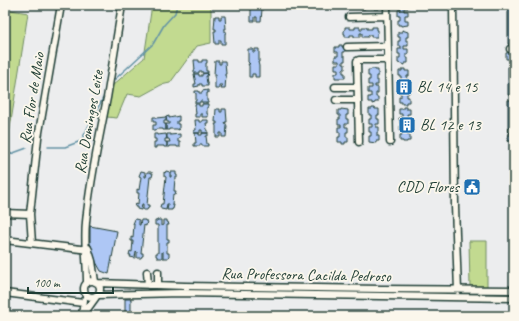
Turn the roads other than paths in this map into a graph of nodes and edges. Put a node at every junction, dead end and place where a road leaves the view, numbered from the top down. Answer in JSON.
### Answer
{"nodes":[{"id":1,"x":61,"y":5,"type":"edge"},
{"id":2,"x":122,"y":5,"type":"edge"},
{"id":3,"x":387,"y":5,"type":"edge"},
{"id":4,"x":453,"y":5,"type":"edge"},
{"id":5,"x":387,"y":16,"type":"junction"},
{"id":6,"x":349,"y":17,"type":"dead end"},
{"id":7,"x":387,"y":46,"type":"junction"},
{"id":8,"x":347,"y":47,"type":"dead end"},
{"id":9,"x":387,"y":60,"type":"junction"},
{"id":10,"x":335,"y":87,"type":"dead end"},
{"id":11,"x":357,"y":87,"type":"junction"},
{"id":12,"x":336,"y":100,"type":"dead end"},
{"id":13,"x":357,"y":100,"type":"junction"},
{"id":14,"x":358,"y":142,"type":"dead end"},
{"id":15,"x":390,"y":142,"type":"dead end"},
{"id":16,"x":5,"y":213,"type":"edge"},
{"id":17,"x":30,"y":214,"type":"junction"},
{"id":18,"x":5,"y":240,"type":"edge"},
{"id":19,"x":32,"y":243,"type":"junction"},
{"id":20,"x":87,"y":248,"type":"junction"},
{"id":21,"x":147,"y":272,"type":"dead end"},
{"id":22,"x":158,"y":272,"type":"dead end"},
{"id":23,"x":96,"y":282,"type":"junction"},
{"id":24,"x":87,"y":283,"type":"junction"},
{"id":25,"x":148,"y":285,"type":"junction"},
{"id":26,"x":158,"y":286,"type":"junction"},
{"id":27,"x":458,"y":289,"type":"junction"},
{"id":28,"x":514,"y":290,"type":"edge"},
{"id":29,"x":5,"y":293,"type":"edge"},
{"id":30,"x":85,"y":293,"type":"junction"},
{"id":31,"x":97,"y":296,"type":"junction"},
{"id":32,"x":458,"y":297,"type":"junction"},
{"id":33,"x":514,"y":298,"type":"edge"},
{"id":34,"x":83,"y":303,"type":"junction"},
{"id":35,"x":82,"y":316,"type":"edge"}],
"edges":[{"from":1,"to":17,"type":"street","name":"Rua Flor de Maio"},
{"from":2,"to":20,"type":"street","name":"Rua Domingos Leite"},
{"from":3,"to":5,"type":"street"},
{"from":4,"to":27,"type":"street"},
{"from":5,"to":6,"type":"street"},
{"from":5,"to":7,"type":"street"},
{"from":7,"to":8,"type":"street"},
{"from":7,"to":9,"type":"street"},
{"from":9,"to":11,"type":"street"},
{"from":9,"to":15,"type":"street"},
{"from":10,"to":11,"type":"street"},
{"from":11,"to":13,"type":"street"},
{"from":12,"to":13,"type":"street"},
{"from":13,"to":14,"type":"street"},
{"from":16,"to":17,"type":"street"},
{"from":17,"to":19,"type":"street","name":"Rua Flor de Maio"},
{"from":18,"to":19,"type":"street"},
{"from":19,"to":20,"type":"street"},
{"from":20,"to":23,"type":"street","name":"Rua Domingos Leite"},
{"from":20,"to":24,"type":"street","name":"Rua Domingos Leite"},
{"from":21,"to":25,"type":"street"},
{"from":22,"to":26,"type":"street"},
{"from":23,"to":24,"type":"street"},
{"from":23,"to":25,"type":"street","name":"Rua Professora Cacilda Pedroso"},
{"from":23,"to":31,"type":"street"},
{"from":24,"to":30,"type":"street"},
{"from":25,"to":26,"type":"street","name":"Rua Professora Cacilda Pedroso"},
{"from":26,"to":27,"type":"street","name":"Rua Professora Cacilda Pedroso"},
{"from":27,"to":28,"type":"street","name":"Rua Professora Cacilda Pedroso"},
{"from":27,"to":32,"type":"street"},
{"from":29,"to":34,"type":"street"},
{"from":30,"to":31,"type":"street"},
{"from":30,"to":34,"type":"street"},
{"from":31,"to":32,"type":"street","name":"Rua Professora Cacilda Pedroso"},
{"from":31,"to":35,"type":"street"},
{"from":32,"to":33,"type":"street","name":"Rua Professora Cacilda Pedroso"},
{"from":34,"to":35,"type":"street"}]}
